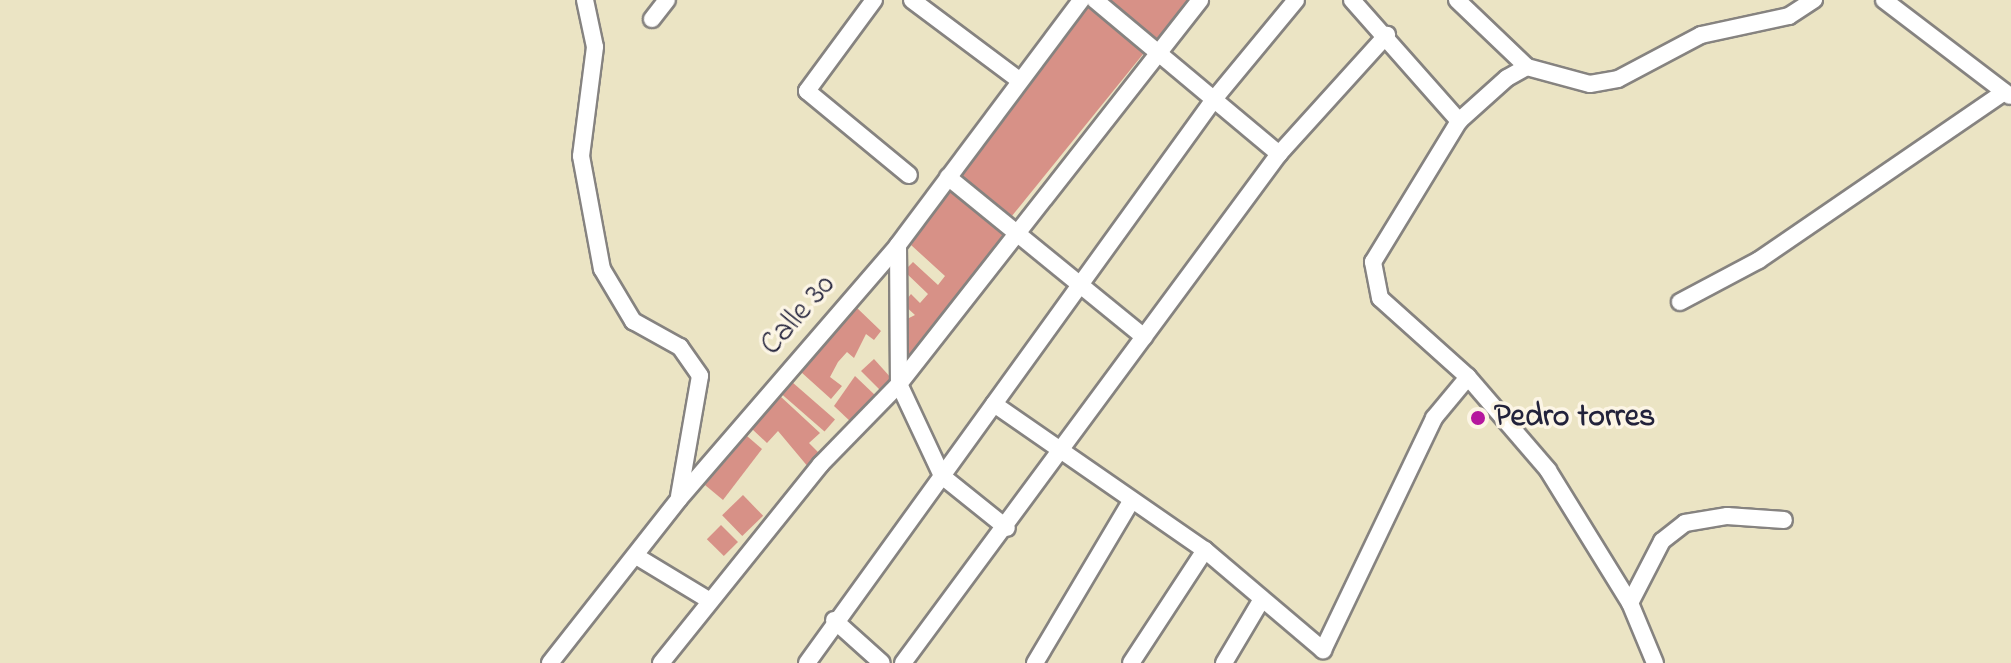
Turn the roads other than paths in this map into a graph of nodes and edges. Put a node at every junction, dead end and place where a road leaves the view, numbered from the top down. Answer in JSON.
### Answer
{"nodes":[{"id":1,"x":585,"y":0,"type":"edge"},
{"id":2,"x":874,"y":0,"type":"edge"},
{"id":3,"x":912,"y":0,"type":"edge"},
{"id":4,"x":1081,"y":0,"type":"edge"},
{"id":5,"x":1095,"y":0,"type":"edge"},
{"id":6,"x":1200,"y":0,"type":"edge"},
{"id":7,"x":1296,"y":0,"type":"edge"},
{"id":8,"x":1352,"y":0,"type":"edge"},
{"id":9,"x":1457,"y":0,"type":"edge"},
{"id":10,"x":1814,"y":0,"type":"edge"},
{"id":11,"x":1884,"y":0,"type":"edge"},
{"id":12,"x":664,"y":1,"type":"edge"},
{"id":13,"x":652,"y":19,"type":"dead end"},
{"id":14,"x":1387,"y":35,"type":"junction"},
{"id":15,"x":1154,"y":50,"type":"junction"},
{"id":16,"x":1527,"y":67,"type":"junction"},
{"id":17,"x":1019,"y":80,"type":"junction"},
{"id":18,"x":2007,"y":95,"type":"edge"},
{"id":19,"x":1215,"y":98,"type":"junction"},
{"id":20,"x":1459,"y":121,"type":"junction"},
{"id":21,"x":1279,"y":154,"type":"junction"},
{"id":22,"x":909,"y":175,"type":"dead end"},
{"id":23,"x":948,"y":177,"type":"junction"},
{"id":24,"x":1015,"y":235,"type":"junction"},
{"id":25,"x":898,"y":245,"type":"junction"},
{"id":26,"x":1079,"y":286,"type":"junction"},
{"id":27,"x":1680,"y":302,"type":"dead end"},
{"id":28,"x":1144,"y":337,"type":"junction"},
{"id":29,"x":1468,"y":377,"type":"junction"},
{"id":30,"x":899,"y":384,"type":"junction"},
{"id":31,"x":994,"y":404,"type":"junction"},
{"id":32,"x":1062,"y":454,"type":"junction"},
{"id":33,"x":942,"y":476,"type":"junction"},
{"id":34,"x":679,"y":499,"type":"junction"},
{"id":35,"x":1130,"y":503,"type":"junction"},
{"id":36,"x":1784,"y":520,"type":"dead end"},
{"id":37,"x":1007,"y":528,"type":"junction"},
{"id":38,"x":1205,"y":550,"type":"junction"},
{"id":39,"x":636,"y":556,"type":"junction"},
{"id":40,"x":707,"y":599,"type":"junction"},
{"id":41,"x":1262,"y":599,"type":"junction"},
{"id":42,"x":1630,"y":603,"type":"junction"},
{"id":43,"x":834,"y":620,"type":"junction"},
{"id":44,"x":550,"y":663,"type":"edge"},
{"id":45,"x":661,"y":663,"type":"edge"},
{"id":46,"x":807,"y":663,"type":"edge"},
{"id":47,"x":882,"y":663,"type":"edge"},
{"id":48,"x":903,"y":663,"type":"edge"},
{"id":49,"x":1035,"y":663,"type":"edge"},
{"id":50,"x":1131,"y":663,"type":"edge"},
{"id":51,"x":1224,"y":663,"type":"edge"},
{"id":52,"x":1655,"y":663,"type":"edge"}],
"edges":[{"from":1,"to":34,"type":"street"},
{"from":2,"to":22,"type":"street"},
{"from":3,"to":17,"type":"street"},
{"from":4,"to":17,"type":"street","name":"Calle 30"},
{"from":5,"to":15,"type":"street"},
{"from":6,"to":15,"type":"street"},
{"from":7,"to":19,"type":"street"},
{"from":8,"to":14,"type":"street"},
{"from":9,"to":16,"type":"street"},
{"from":10,"to":16,"type":"street"},
{"from":11,"to":18,"type":"street"},
{"from":12,"to":13,"type":"street"},
{"from":14,"to":20,"type":"street"},
{"from":14,"to":21,"type":"street"},
{"from":15,"to":19,"type":"street"},
{"from":15,"to":24,"type":"street"},
{"from":16,"to":20,"type":"street"},
{"from":17,"to":23,"type":"street","name":"Calle 30"},
{"from":18,"to":27,"type":"street"},
{"from":19,"to":21,"type":"street"},
{"from":19,"to":26,"type":"street"},
{"from":20,"to":29,"type":"street"},
{"from":21,"to":28,"type":"street"},
{"from":23,"to":24,"type":"street"},
{"from":23,"to":25,"type":"street","name":"Calle 30"},
{"from":24,"to":26,"type":"street"},
{"from":24,"to":30,"type":"street"},
{"from":25,"to":30,"type":"street"},
{"from":25,"to":34,"type":"street","name":"Calle 30"},
{"from":26,"to":28,"type":"street"},
{"from":26,"to":31,"type":"street"},
{"from":28,"to":32,"type":"street"},
{"from":29,"to":41,"type":"street"},
{"from":29,"to":42,"type":"street"},
{"from":30,"to":33,"type":"street"},
{"from":30,"to":40,"type":"street"},
{"from":31,"to":32,"type":"street"},
{"from":31,"to":33,"type":"street"},
{"from":32,"to":35,"type":"street"},
{"from":32,"to":37,"type":"street"},
{"from":33,"to":37,"type":"street"},
{"from":33,"to":43,"type":"street"},
{"from":34,"to":39,"type":"street","name":"Calle 30"},
{"from":35,"to":38,"type":"street"},
{"from":35,"to":49,"type":"street"},
{"from":36,"to":42,"type":"street"},
{"from":37,"to":48,"type":"street"},
{"from":38,"to":41,"type":"street"},
{"from":38,"to":50,"type":"street"},
{"from":39,"to":40,"type":"street"},
{"from":39,"to":44,"type":"street","name":"Calle 30"},
{"from":40,"to":45,"type":"street"},
{"from":41,"to":51,"type":"street"},
{"from":42,"to":52,"type":"street"},
{"from":43,"to":46,"type":"street"},
{"from":43,"to":47,"type":"street"}]}
